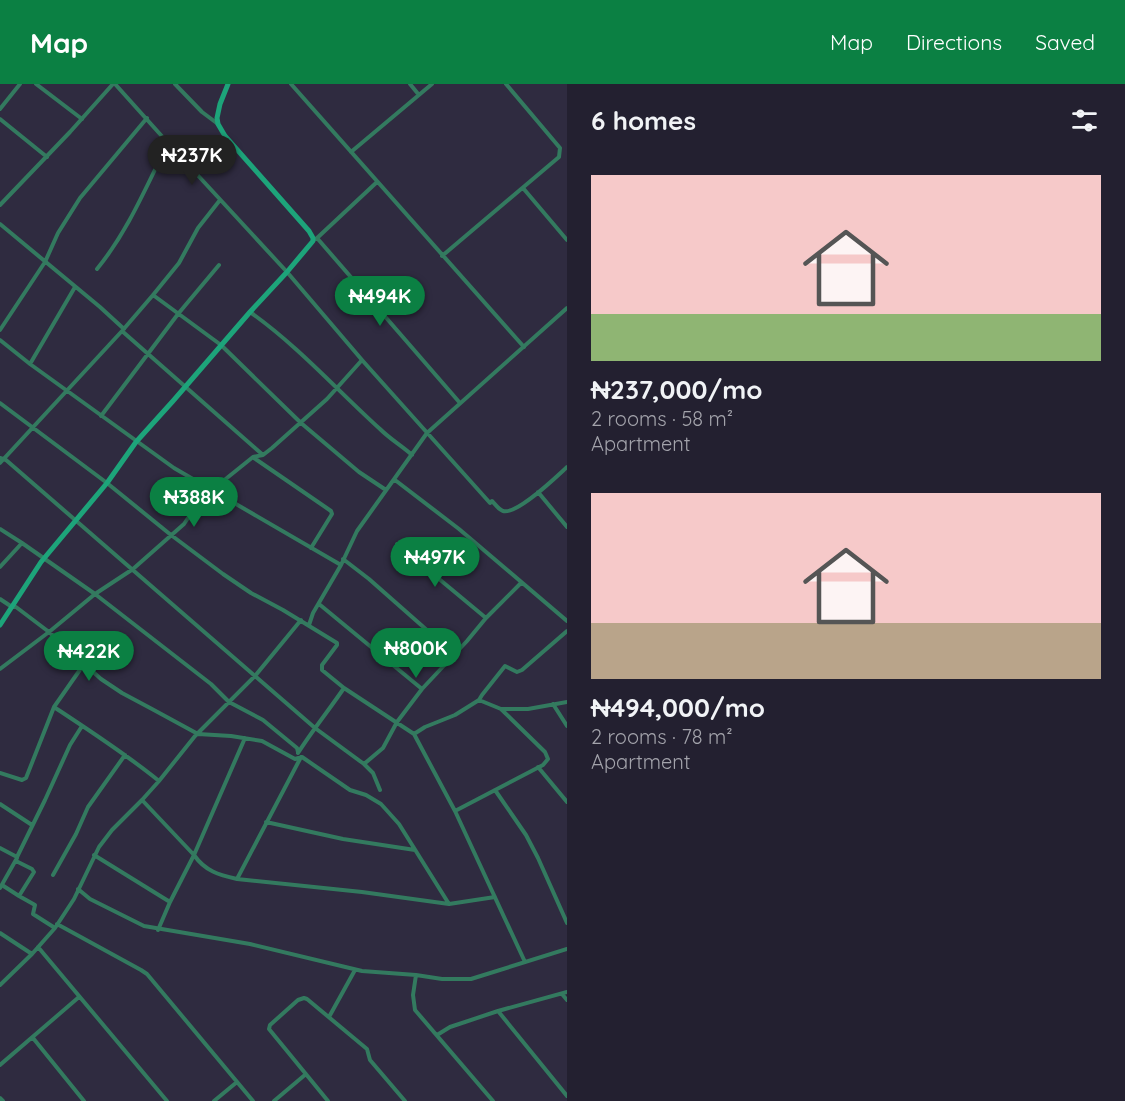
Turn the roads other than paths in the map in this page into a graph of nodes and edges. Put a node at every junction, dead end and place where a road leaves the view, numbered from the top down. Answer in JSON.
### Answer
{"nodes":[{"id":1,"x":20,"y":84,"type":"edge"},
{"id":2,"x":36,"y":84,"type":"edge"},
{"id":3,"x":114,"y":84,"type":"edge"},
{"id":4,"x":176,"y":84,"type":"edge"},
{"id":5,"x":228,"y":84,"type":"edge"},
{"id":6,"x":291,"y":84,"type":"edge"},
{"id":7,"x":410,"y":84,"type":"edge"},
{"id":8,"x":432,"y":84,"type":"edge"},
{"id":9,"x":506,"y":84,"type":"edge"},
{"id":10,"x":419,"y":95,"type":"junction"},
{"id":11,"x":1,"y":106,"type":"edge"},
{"id":12,"x":147,"y":118,"type":"junction"},
{"id":13,"x":0,"y":119,"type":"edge"},
{"id":14,"x":82,"y":119,"type":"junction"},
{"id":15,"x":218,"y":124,"type":"junction"},
{"id":16,"x":168,"y":143,"type":"junction"},
{"id":17,"x":351,"y":152,"type":"junction"},
{"id":18,"x":47,"y":157,"type":"junction"},
{"id":19,"x":377,"y":182,"type":"junction"},
{"id":20,"x":523,"y":188,"type":"junction"},
{"id":21,"x":220,"y":200,"type":"junction"},
{"id":22,"x":0,"y":206,"type":"edge"},
{"id":23,"x":0,"y":224,"type":"edge"},
{"id":24,"x":315,"y":239,"type":"junction"},
{"id":25,"x":567,"y":240,"type":"edge"},
{"id":26,"x":442,"y":256,"type":"junction"},
{"id":27,"x":45,"y":262,"type":"junction"},
{"id":28,"x":219,"y":265,"type":"dead end"},
{"id":29,"x":97,"y":269,"type":"dead end"},
{"id":30,"x":287,"y":272,"type":"junction"},
{"id":31,"x":75,"y":287,"type":"junction"},
{"id":32,"x":153,"y":295,"type":"junction"},
{"id":33,"x":567,"y":308,"type":"edge"},
{"id":34,"x":250,"y":312,"type":"junction"},
{"id":35,"x":178,"y":314,"type":"junction"},
{"id":36,"x":0,"y":330,"type":"edge"},
{"id":37,"x":123,"y":330,"type":"junction"},
{"id":38,"x":0,"y":339,"type":"edge"},
{"id":39,"x":221,"y":345,"type":"junction"},
{"id":40,"x":524,"y":347,"type":"junction"},
{"id":41,"x":149,"y":355,"type":"junction"},
{"id":42,"x":362,"y":360,"type":"junction"},
{"id":43,"x":30,"y":364,"type":"junction"},
{"id":44,"x":186,"y":387,"type":"junction"},
{"id":45,"x":338,"y":387,"type":"junction"},
{"id":46,"x":68,"y":392,"type":"junction"},
{"id":47,"x":0,"y":403,"type":"edge"},
{"id":48,"x":460,"y":403,"type":"junction"},
{"id":49,"x":101,"y":416,"type":"junction"},
{"id":50,"x":301,"y":423,"type":"junction"},
{"id":51,"x":34,"y":428,"type":"junction"},
{"id":52,"x":427,"y":433,"type":"junction"},
{"id":53,"x":136,"y":442,"type":"junction"},
{"id":54,"x":412,"y":454,"type":"junction"},
{"id":55,"x":263,"y":455,"type":"junction"},
{"id":56,"x":253,"y":457,"type":"junction"},
{"id":57,"x":1,"y":460,"type":"edge"},
{"id":58,"x":567,"y":467,"type":"edge"},
{"id":59,"x":395,"y":480,"type":"junction"},
{"id":60,"x":107,"y":483,"type":"junction"},
{"id":61,"x":212,"y":490,"type":"junction"},
{"id":62,"x":386,"y":490,"type":"junction"},
{"id":63,"x":538,"y":492,"type":"junction"},
{"id":64,"x":76,"y":520,"type":"junction"},
{"id":65,"x":567,"y":527,"type":"edge"},
{"id":66,"x":0,"y":529,"type":"edge"},
{"id":67,"x":171,"y":536,"type":"junction"},
{"id":68,"x":22,"y":543,"type":"junction"},
{"id":69,"x":397,"y":543,"type":"dead end"},
{"id":70,"x":311,"y":548,"type":"junction"},
{"id":71,"x":44,"y":558,"type":"junction"},
{"id":72,"x":343,"y":558,"type":"junction"},
{"id":73,"x":341,"y":565,"type":"junction"},
{"id":74,"x":0,"y":567,"type":"edge"},
{"id":75,"x":133,"y":569,"type":"junction"},
{"id":76,"x":521,"y":583,"type":"junction"},
{"id":77,"x":95,"y":594,"type":"junction"},
{"id":78,"x":0,"y":599,"type":"edge"},
{"id":79,"x":320,"y":604,"type":"junction"},
{"id":80,"x":12,"y":607,"type":"junction"},
{"id":81,"x":486,"y":618,"type":"junction"},
{"id":82,"x":301,"y":620,"type":"junction"},
{"id":83,"x":567,"y":621,"type":"edge"},
{"id":84,"x":0,"y":625,"type":"edge"},
{"id":85,"x":309,"y":625,"type":"junction"},
{"id":86,"x":567,"y":631,"type":"edge"},
{"id":87,"x":50,"y":632,"type":"junction"},
{"id":88,"x":454,"y":654,"type":"junction"},
{"id":89,"x":84,"y":664,"type":"junction"},
{"id":90,"x":0,"y":669,"type":"edge"},
{"id":91,"x":255,"y":676,"type":"junction"},
{"id":92,"x":344,"y":688,"type":"junction"},
{"id":93,"x":422,"y":689,"type":"junction"},
{"id":94,"x":479,"y":700,"type":"junction"},
{"id":95,"x":229,"y":702,"type":"junction"},
{"id":96,"x":567,"y":702,"type":"edge"},
{"id":97,"x":553,"y":704,"type":"junction"},
{"id":98,"x":54,"y":707,"type":"junction"},
{"id":99,"x":501,"y":709,"type":"junction"},
{"id":100,"x":397,"y":722,"type":"junction"},
{"id":101,"x":82,"y":726,"type":"junction"},
{"id":102,"x":567,"y":726,"type":"edge"},
{"id":103,"x":315,"y":728,"type":"junction"},
{"id":104,"x":198,"y":734,"type":"junction"},
{"id":105,"x":414,"y":734,"type":"junction"},
{"id":106,"x":245,"y":738,"type":"junction"},
{"id":107,"x":298,"y":752,"type":"junction"},
{"id":108,"x":125,"y":755,"type":"junction"},
{"id":109,"x":302,"y":757,"type":"junction"},
{"id":110,"x":295,"y":759,"type":"junction"},
{"id":111,"x":364,"y":764,"type":"junction"},
{"id":112,"x":538,"y":767,"type":"junction"},
{"id":113,"x":0,"y":773,"type":"edge"},
{"id":114,"x":159,"y":781,"type":"junction"},
{"id":115,"x":380,"y":790,"type":"dead end"},
{"id":116,"x":495,"y":790,"type":"junction"},
{"id":117,"x":142,"y":800,"type":"junction"},
{"id":118,"x":567,"y":802,"type":"edge"},
{"id":119,"x":0,"y":804,"type":"edge"},
{"id":120,"x":455,"y":811,"type":"junction"},
{"id":121,"x":266,"y":822,"type":"junction"},
{"id":122,"x":32,"y":825,"type":"junction"},
{"id":123,"x":0,"y":848,"type":"edge"},
{"id":124,"x":415,"y":850,"type":"junction"},
{"id":125,"x":94,"y":855,"type":"junction"},
{"id":126,"x":194,"y":855,"type":"junction"},
{"id":127,"x":16,"y":859,"type":"junction"},
{"id":128,"x":53,"y":875,"type":"dead end"},
{"id":129,"x":237,"y":879,"type":"junction"},
{"id":130,"x":1,"y":887,"type":"edge"},
{"id":131,"x":78,"y":889,"type":"junction"},
{"id":132,"x":19,"y":896,"type":"junction"},
{"id":133,"x":495,"y":897,"type":"junction"},
{"id":134,"x":170,"y":902,"type":"junction"},
{"id":135,"x":449,"y":904,"type":"junction"},
{"id":136,"x":567,"y":923,"type":"edge"},
{"id":137,"x":56,"y":926,"type":"junction"},
{"id":138,"x":158,"y":930,"type":"junction"},
{"id":139,"x":0,"y":933,"type":"edge"},
{"id":140,"x":38,"y":947,"type":"junction"},
{"id":141,"x":567,"y":949,"type":"edge"},
{"id":142,"x":32,"y":954,"type":"junction"},
{"id":143,"x":525,"y":962,"type":"junction"},
{"id":144,"x":355,"y":970,"type":"junction"},
{"id":145,"x":416,"y":975,"type":"junction"},
{"id":146,"x":0,"y":985,"type":"edge"},
{"id":147,"x":564,"y":993,"type":"edge"},
{"id":148,"x":80,"y":997,"type":"junction"},
{"id":149,"x":567,"y":1000,"type":"edge"},
{"id":150,"x":498,"y":1011,"type":"junction"},
{"id":151,"x":329,"y":1017,"type":"junction"},
{"id":152,"x":437,"y":1035,"type":"junction"},
{"id":153,"x":33,"y":1038,"type":"junction"},
{"id":154,"x":0,"y":1065,"type":"edge"},
{"id":155,"x":306,"y":1074,"type":"junction"},
{"id":156,"x":237,"y":1082,"type":"junction"},
{"id":157,"x":567,"y":1096,"type":"edge"},
{"id":158,"x":84,"y":1101,"type":"edge"},
{"id":159,"x":167,"y":1101,"type":"edge"},
{"id":160,"x":214,"y":1101,"type":"edge"},
{"id":161,"x":253,"y":1101,"type":"edge"},
{"id":162,"x":274,"y":1101,"type":"edge"},
{"id":163,"x":328,"y":1101,"type":"edge"},
{"id":164,"x":405,"y":1101,"type":"edge"},
{"id":165,"x":493,"y":1101,"type":"edge"}],
"edges":[{"from":1,"to":11,"type":"street"},
{"from":2,"to":14,"type":"street"},
{"from":3,"to":12,"type":"street"},
{"from":3,"to":14,"type":"street"},
{"from":4,"to":15,"type":"street"},
{"from":5,"to":15,"type":"street"},
{"from":6,"to":17,"type":"street"},
{"from":7,"to":10,"type":"street"},
{"from":8,"to":10,"type":"street"},
{"from":9,"to":20,"type":"street"},
{"from":10,"to":17,"type":"street"},
{"from":12,"to":16,"type":"street"},
{"from":12,"to":27,"type":"street"},
{"from":13,"to":18,"type":"street"},
{"from":14,"to":18,"type":"street"},
{"from":15,"to":24,"type":"street"},
{"from":16,"to":21,"type":"street"},
{"from":16,"to":29,"type":"street"},
{"from":17,"to":19,"type":"street"},
{"from":18,"to":22,"type":"street"},
{"from":19,"to":24,"type":"street"},
{"from":19,"to":26,"type":"street"},
{"from":20,"to":25,"type":"street"},
{"from":20,"to":26,"type":"street"},
{"from":21,"to":30,"type":"street"},
{"from":21,"to":32,"type":"street"},
{"from":23,"to":27,"type":"street"},
{"from":24,"to":30,"type":"street"},
{"from":24,"to":48,"type":"street"},
{"from":26,"to":40,"type":"street"},
{"from":27,"to":31,"type":"street"},
{"from":27,"to":36,"type":"street"},
{"from":28,"to":35,"type":"street"},
{"from":30,"to":34,"type":"street"},
{"from":30,"to":42,"type":"street"},
{"from":31,"to":37,"type":"street"},
{"from":31,"to":43,"type":"street"},
{"from":32,"to":35,"type":"street"},
{"from":32,"to":37,"type":"street"},
{"from":33,"to":40,"type":"street"},
{"from":34,"to":39,"type":"street"},
{"from":34,"to":45,"type":"street"},
{"from":35,"to":39,"type":"street"},
{"from":35,"to":41,"type":"street"},
{"from":37,"to":41,"type":"street"},
{"from":37,"to":46,"type":"street"},
{"from":38,"to":43,"type":"street"},
{"from":39,"to":44,"type":"street"},
{"from":39,"to":50,"type":"street"},
{"from":40,"to":48,"type":"street"},
{"from":41,"to":44,"type":"street"},
{"from":41,"to":49,"type":"street"},
{"from":42,"to":45,"type":"street"},
{"from":42,"to":52,"type":"street"},
{"from":43,"to":46,"type":"street"},
{"from":44,"to":53,"type":"street"},
{"from":44,"to":55,"type":"street"},
{"from":45,"to":50,"type":"street"},
{"from":45,"to":54,"type":"street"},
{"from":46,"to":49,"type":"street"},
{"from":46,"to":51,"type":"street"},
{"from":47,"to":51,"type":"street"},
{"from":48,"to":52,"type":"street"},
{"from":49,"to":53,"type":"street"},
{"from":50,"to":55,"type":"street"},
{"from":50,"to":62,"type":"street"},
{"from":51,"to":57,"type":"street"},
{"from":51,"to":60,"type":"street"},
{"from":52,"to":54,"type":"street"},
{"from":52,"to":63,"type":"street"},
{"from":53,"to":60,"type":"street"},
{"from":53,"to":61,"type":"street"},
{"from":54,"to":59,"type":"street"},
{"from":55,"to":56,"type":"street"},
{"from":56,"to":61,"type":"street"},
{"from":56,"to":70,"type":"street"},
{"from":57,"to":64,"type":"street"},
{"from":58,"to":63,"type":"street"},
{"from":59,"to":62,"type":"street"},
{"from":59,"to":76,"type":"street"},
{"from":60,"to":64,"type":"street"},
{"from":60,"to":67,"type":"street"},
{"from":61,"to":67,"type":"street"},
{"from":61,"to":70,"type":"street"},
{"from":62,"to":72,"type":"street"},
{"from":63,"to":65,"type":"street"},
{"from":64,"to":71,"type":"street"},
{"from":64,"to":75,"type":"street"},
{"from":66,"to":68,"type":"street"},
{"from":67,"to":75,"type":"street"},
{"from":67,"to":82,"type":"street"},
{"from":68,"to":71,"type":"street"},
{"from":68,"to":74,"type":"street"},
{"from":69,"to":81,"type":"street"},
{"from":70,"to":73,"type":"street"},
{"from":71,"to":77,"type":"street"},
{"from":71,"to":80,"type":"street"},
{"from":72,"to":73,"type":"street"},
{"from":72,"to":88,"type":"street"},
{"from":73,"to":79,"type":"street"},
{"from":75,"to":77,"type":"street"},
{"from":75,"to":91,"type":"street"},
{"from":76,"to":81,"type":"street"},
{"from":76,"to":83,"type":"street"},
{"from":77,"to":87,"type":"street"},
{"from":77,"to":95,"type":"street"},
{"from":78,"to":80,"type":"street"},
{"from":79,"to":85,"type":"street"},
{"from":79,"to":93,"type":"street"},
{"from":80,"to":84,"type":"street"},
{"from":80,"to":87,"type":"street"},
{"from":81,"to":88,"type":"street"},
{"from":82,"to":85,"type":"street"},
{"from":82,"to":91,"type":"street"},
{"from":85,"to":92,"type":"street"},
{"from":86,"to":94,"type":"street"},
{"from":87,"to":89,"type":"street"},
{"from":87,"to":90,"type":"street"},
{"from":88,"to":93,"type":"street"},
{"from":89,"to":98,"type":"street"},
{"from":89,"to":104,"type":"street"},
{"from":91,"to":95,"type":"street"},
{"from":91,"to":103,"type":"street"},
{"from":92,"to":100,"type":"street"},
{"from":92,"to":103,"type":"street"},
{"from":93,"to":100,"type":"street"},
{"from":94,"to":99,"type":"street"},
{"from":94,"to":105,"type":"street"},
{"from":95,"to":104,"type":"street"},
{"from":95,"to":107,"type":"street"},
{"from":96,"to":97,"type":"street"},
{"from":97,"to":99,"type":"street"},
{"from":97,"to":102,"type":"street"},
{"from":98,"to":101,"type":"street"},
{"from":98,"to":113,"type":"street"},
{"from":99,"to":112,"type":"street"},
{"from":100,"to":105,"type":"street"},
{"from":100,"to":111,"type":"street"},
{"from":101,"to":108,"type":"street"},
{"from":101,"to":122,"type":"street"},
{"from":103,"to":107,"type":"street"},
{"from":103,"to":111,"type":"street"},
{"from":104,"to":106,"type":"street"},
{"from":104,"to":114,"type":"street"},
{"from":105,"to":120,"type":"street"},
{"from":106,"to":110,"type":"street"},
{"from":106,"to":126,"type":"street"},
{"from":107,"to":110,"type":"street"},
{"from":108,"to":114,"type":"street"},
{"from":108,"to":128,"type":"street"},
{"from":109,"to":110,"type":"street"},
{"from":109,"to":121,"type":"street"},
{"from":109,"to":124,"type":"street"},
{"from":111,"to":115,"type":"street"},
{"from":112,"to":116,"type":"street"},
{"from":112,"to":118,"type":"street"},
{"from":114,"to":117,"type":"street"},
{"from":116,"to":120,"type":"street"},
{"from":116,"to":136,"type":"street"},
{"from":117,"to":125,"type":"street"},
{"from":117,"to":126,"type":"street"},
{"from":119,"to":122,"type":"street"},
{"from":120,"to":133,"type":"street"},
{"from":121,"to":124,"type":"street"},
{"from":121,"to":129,"type":"street"},
{"from":122,"to":127,"type":"street"},
{"from":123,"to":127,"type":"street"},
{"from":124,"to":135,"type":"street"},
{"from":125,"to":131,"type":"street"},
{"from":125,"to":134,"type":"street"},
{"from":126,"to":129,"type":"street"},
{"from":126,"to":134,"type":"street"},
{"from":127,"to":130,"type":"street"},
{"from":127,"to":132,"type":"street"},
{"from":129,"to":135,"type":"street"},
{"from":130,"to":132,"type":"street"},
{"from":131,"to":137,"type":"street"},
{"from":131,"to":138,"type":"street"},
{"from":132,"to":137,"type":"street"},
{"from":133,"to":135,"type":"street"},
{"from":133,"to":143,"type":"street"},
{"from":134,"to":138,"type":"street"},
{"from":137,"to":140,"type":"street"},
{"from":137,"to":156,"type":"street"},
{"from":138,"to":144,"type":"street"},
{"from":139,"to":142,"type":"street"},
{"from":140,"to":142,"type":"street"},
{"from":140,"to":148,"type":"street"},
{"from":141,"to":143,"type":"street"},
{"from":142,"to":146,"type":"street"},
{"from":143,"to":145,"type":"street"},
{"from":144,"to":145,"type":"street"},
{"from":144,"to":151,"type":"street"},
{"from":145,"to":152,"type":"street"},
{"from":147,"to":149,"type":"street"},
{"from":147,"to":150,"type":"street"},
{"from":148,"to":153,"type":"street"},
{"from":148,"to":159,"type":"street"},
{"from":150,"to":152,"type":"street"},
{"from":150,"to":157,"type":"street"},
{"from":151,"to":155,"type":"street"},
{"from":151,"to":164,"type":"street"},
{"from":152,"to":165,"type":"street"},
{"from":153,"to":154,"type":"street"},
{"from":153,"to":158,"type":"street"},
{"from":155,"to":162,"type":"street"},
{"from":155,"to":163,"type":"street"},
{"from":156,"to":160,"type":"street"},
{"from":156,"to":161,"type":"street"}]}
